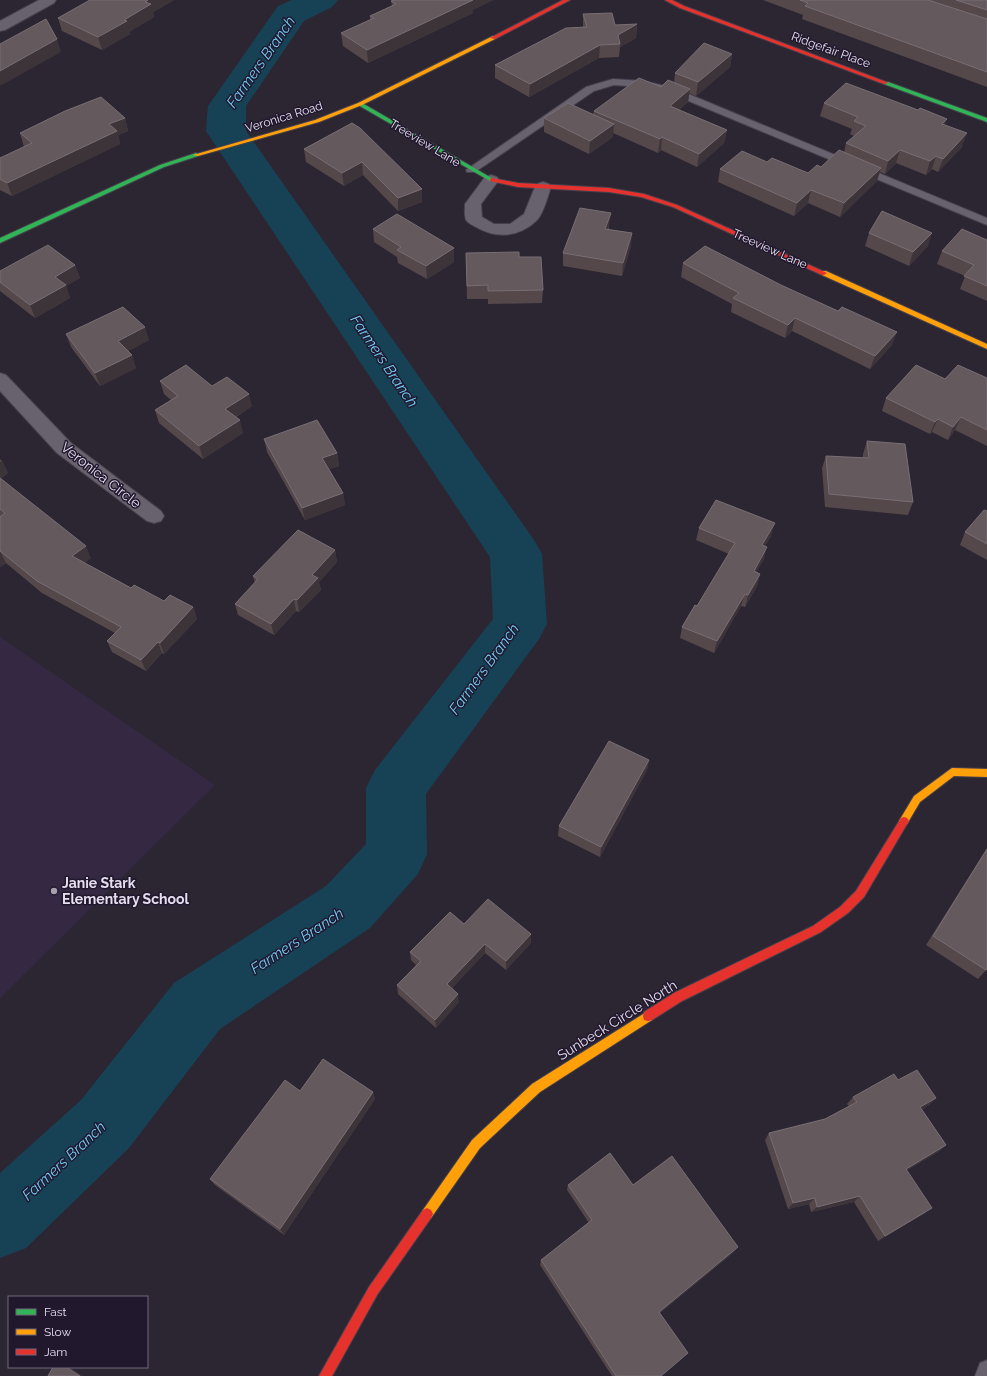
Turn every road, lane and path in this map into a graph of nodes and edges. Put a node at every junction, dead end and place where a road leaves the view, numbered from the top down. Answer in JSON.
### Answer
{"nodes":[{"id":1,"x":49,"y":0,"type":"edge"},
{"id":2,"x":567,"y":0,"type":"edge"},
{"id":3,"x":668,"y":0,"type":"edge"},
{"id":4,"x":0,"y":27,"type":"edge"},
{"id":5,"x":360,"y":104,"type":"junction"},
{"id":6,"x":987,"y":120,"type":"edge"},
{"id":7,"x":471,"y":170,"type":"junction"},
{"id":8,"x":490,"y":180,"type":"junction"},
{"id":9,"x":543,"y":187,"type":"junction"},
{"id":10,"x":987,"y":222,"type":"edge"},
{"id":11,"x":0,"y":241,"type":"edge"},
{"id":12,"x":987,"y":347,"type":"edge"},
{"id":13,"x":0,"y":379,"type":"edge"},
{"id":14,"x":154,"y":516,"type":"dead end"},
{"id":15,"x":987,"y":773,"type":"edge"},
{"id":16,"x":987,"y":1370,"type":"edge"},
{"id":17,"x":325,"y":1376,"type":"edge"},
{"id":18,"x":984,"y":1376,"type":"edge"}],
"edges":[{"from":1,"to":4,"type":"street"},
{"from":2,"to":5,"type":"street","name":"Veronica Road"},
{"from":3,"to":6,"type":"street","name":"Ridgefair Place"},
{"from":5,"to":7,"type":"street","name":"Treeview Lane"},
{"from":5,"to":11,"type":"street","name":"Veronica Road"},
{"from":7,"to":8,"type":"street","name":"Treeview Lane"},
{"from":7,"to":10,"type":"lane"},
{"from":8,"to":9,"type":"street","name":"Treeview Lane"},
{"from":8,"to":9,"type":"street"},
{"from":9,"to":12,"type":"street","name":"Treeview Lane"},
{"from":13,"to":14,"type":"street","name":"Veronica Circle"},
{"from":15,"to":17,"type":"street","name":"Sunbeck Circle North"},
{"from":16,"to":18,"type":"lane"}]}
